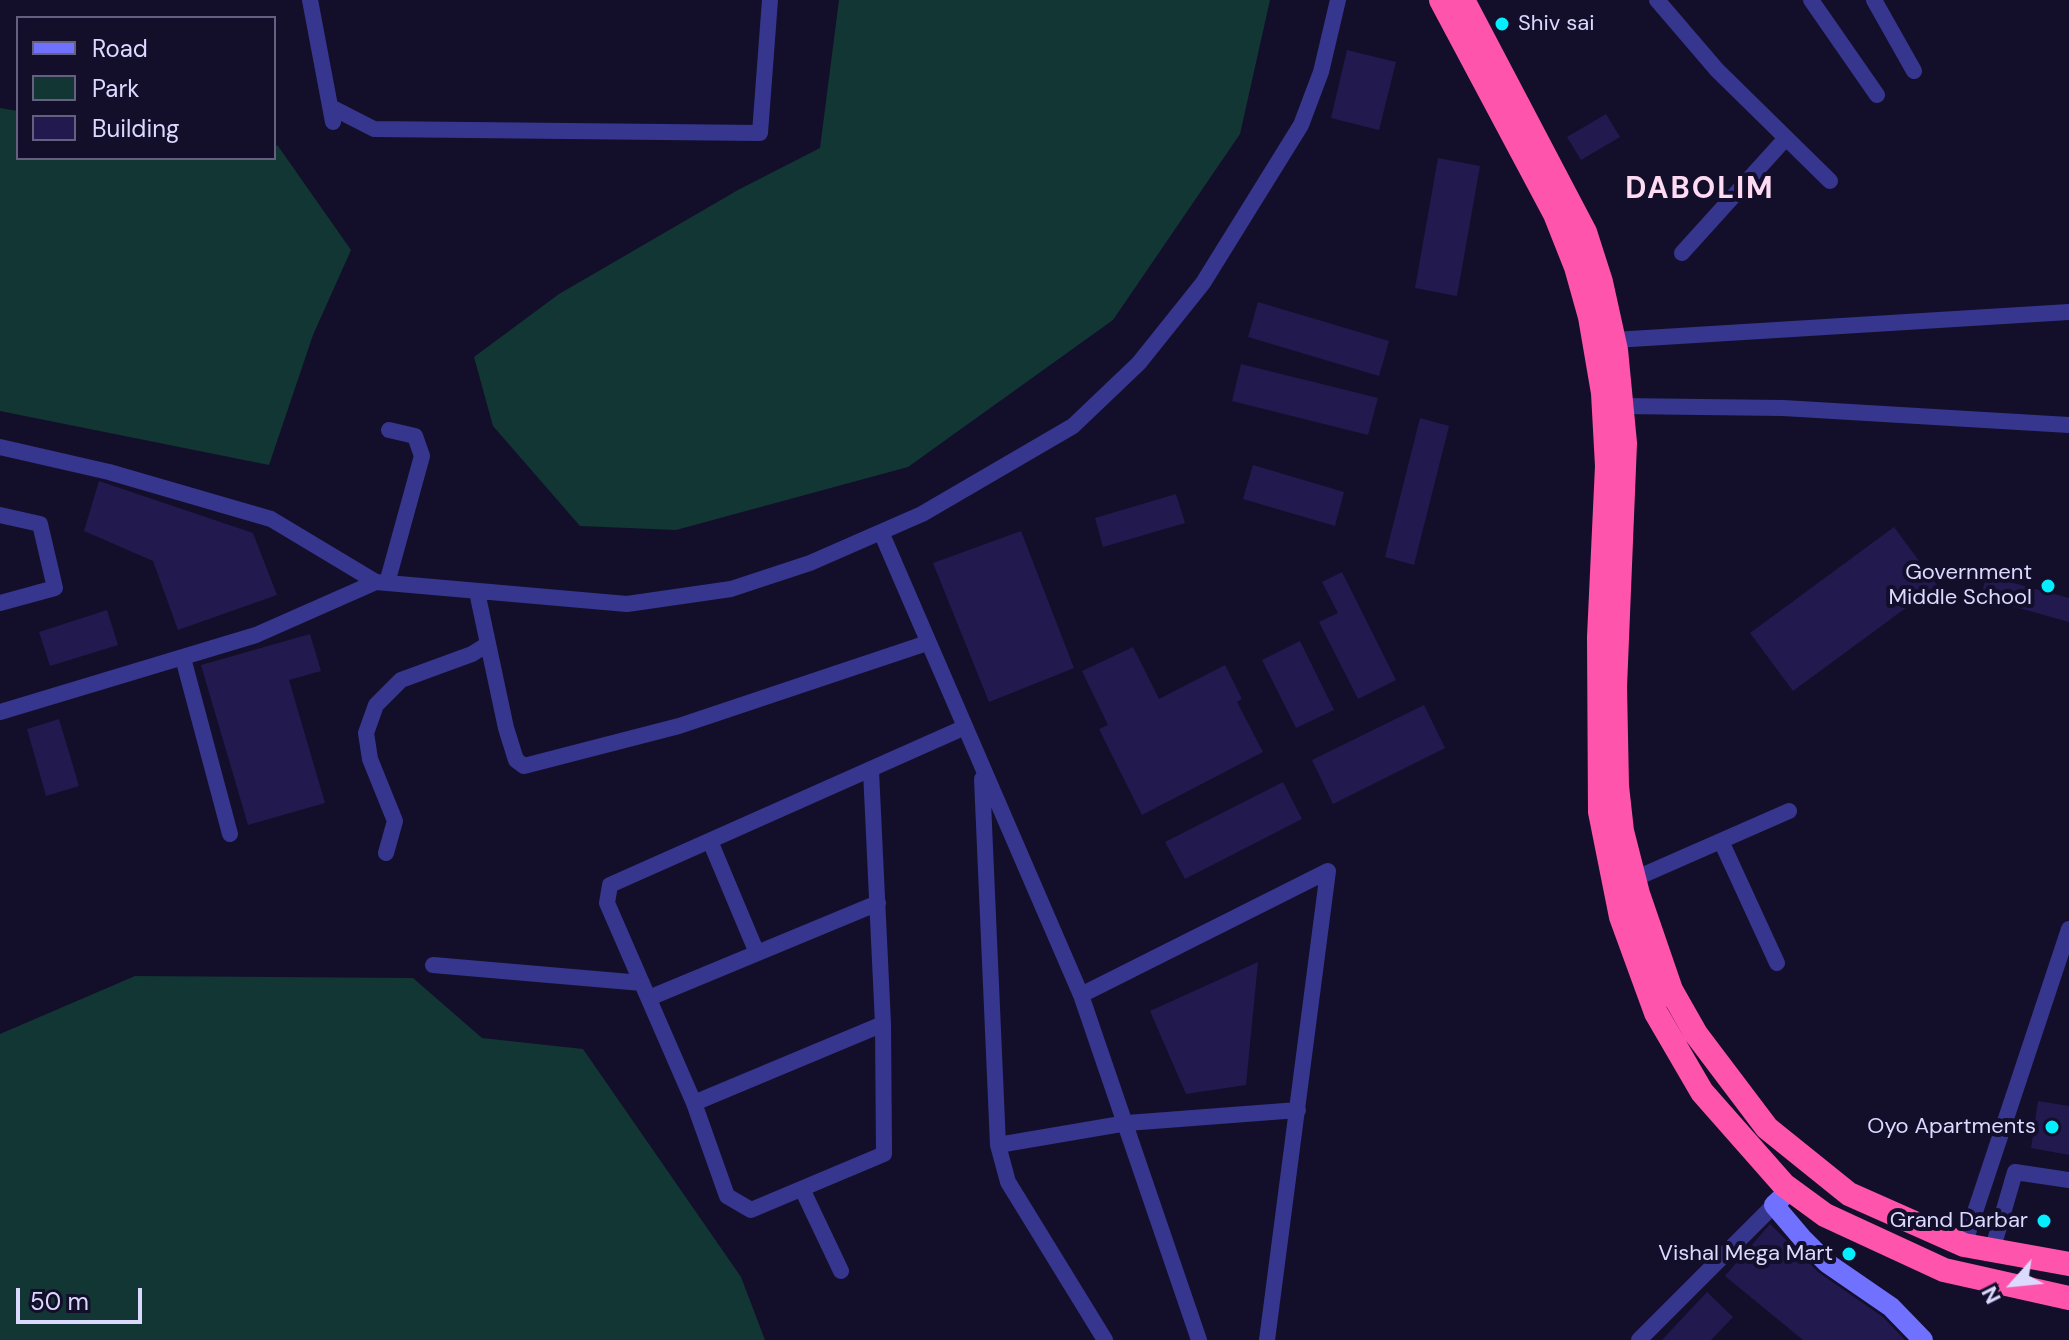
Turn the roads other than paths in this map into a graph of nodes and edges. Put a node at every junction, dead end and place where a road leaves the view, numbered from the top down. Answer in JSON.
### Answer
{"nodes":[{"id":1,"x":310,"y":0,"type":"edge"},
{"id":2,"x":770,"y":0,"type":"edge"},
{"id":3,"x":1338,"y":0,"type":"edge"},
{"id":4,"x":1441,"y":0,"type":"edge"},
{"id":5,"x":1657,"y":0,"type":"edge"},
{"id":6,"x":1811,"y":0,"type":"edge"},
{"id":7,"x":1874,"y":0,"type":"edge"},
{"id":8,"x":1470,"y":3,"type":"edge"},
{"id":9,"x":1914,"y":71,"type":"dead end"},
{"id":10,"x":1877,"y":95,"type":"dead end"},
{"id":11,"x":1786,"y":138,"type":"junction"},
{"id":12,"x":1830,"y":181,"type":"dead end"},
{"id":13,"x":1682,"y":253,"type":"dead end"},
{"id":14,"x":2069,"y":312,"type":"edge"},
{"id":15,"x":1614,"y":340,"type":"junction"},
{"id":16,"x":1621,"y":406,"type":"junction"},
{"id":17,"x":2069,"y":425,"type":"edge"},
{"id":18,"x":389,"y":430,"type":"dead end"},
{"id":19,"x":0,"y":447,"type":"edge"},
{"id":20,"x":0,"y":515,"type":"edge"},
{"id":21,"x":881,"y":532,"type":"junction"},
{"id":22,"x":382,"y":583,"type":"junction"},
{"id":23,"x":477,"y":592,"type":"junction"},
{"id":24,"x":0,"y":603,"type":"edge"},
{"id":25,"x":927,"y":643,"type":"junction"},
{"id":26,"x":488,"y":644,"type":"junction"},
{"id":27,"x":183,"y":658,"type":"junction"},
{"id":28,"x":0,"y":712,"type":"edge"},
{"id":29,"x":963,"y":728,"type":"junction"},
{"id":30,"x":981,"y":770,"type":"junction"},
{"id":31,"x":871,"y":771,"type":"junction"},
{"id":32,"x":1789,"y":811,"type":"dead end"},
{"id":33,"x":230,"y":834,"type":"dead end"},
{"id":34,"x":710,"y":841,"type":"junction"},
{"id":35,"x":1721,"y":841,"type":"junction"},
{"id":36,"x":386,"y":853,"type":"dead end"},
{"id":37,"x":1634,"y":879,"type":"junction"},
{"id":38,"x":878,"y":903,"type":"junction"},
{"id":39,"x":2069,"y":929,"type":"edge"},
{"id":40,"x":757,"y":953,"type":"junction"},
{"id":41,"x":1777,"y":963,"type":"dead end"},
{"id":42,"x":433,"y":965,"type":"dead end"},
{"id":43,"x":646,"y":990,"type":"junction"},
{"id":44,"x":1081,"y":995,"type":"junction"},
{"id":45,"x":883,"y":1024,"type":"junction"},
{"id":46,"x":694,"y":1103,"type":"junction"},
{"id":47,"x":1298,"y":1110,"type":"junction"},
{"id":48,"x":1127,"y":1123,"type":"junction"},
{"id":49,"x":998,"y":1145,"type":"junction"},
{"id":50,"x":2069,"y":1180,"type":"edge"},
{"id":51,"x":803,"y":1191,"type":"junction"},
{"id":52,"x":1782,"y":1197,"type":"junction"},
{"id":53,"x":1964,"y":1245,"type":"junction"},
{"id":54,"x":1992,"y":1251,"type":"junction"},
{"id":55,"x":2069,"y":1264,"type":"edge"},
{"id":56,"x":841,"y":1271,"type":"dead end"},
{"id":57,"x":2069,"y":1298,"type":"edge"},
{"id":58,"x":1105,"y":1340,"type":"edge"},
{"id":59,"x":1199,"y":1340,"type":"edge"},
{"id":60,"x":1267,"y":1340,"type":"edge"},
{"id":61,"x":1639,"y":1340,"type":"edge"},
{"id":62,"x":1923,"y":1340,"type":"edge"}],
"edges":[{"from":1,"to":2,"type":"street"},
{"from":3,"to":21,"type":"street"},
{"from":4,"to":52,"type":"highway"},
{"from":5,"to":11,"type":"street"},
{"from":6,"to":10,"type":"street"},
{"from":7,"to":9,"type":"street"},
{"from":8,"to":15,"type":"highway"},
{"from":11,"to":12,"type":"street"},
{"from":11,"to":13,"type":"street"},
{"from":14,"to":15,"type":"street"},
{"from":15,"to":16,"type":"highway"},
{"from":16,"to":17,"type":"street"},
{"from":16,"to":37,"type":"highway"},
{"from":18,"to":22,"type":"street"},
{"from":19,"to":22,"type":"street"},
{"from":20,"to":24,"type":"street"},
{"from":21,"to":23,"type":"street"},
{"from":21,"to":25,"type":"street"},
{"from":22,"to":23,"type":"street"},
{"from":22,"to":27,"type":"street"},
{"from":23,"to":26,"type":"street"},
{"from":25,"to":26,"type":"street"},
{"from":25,"to":29,"type":"street"},
{"from":26,"to":36,"type":"street"},
{"from":27,"to":28,"type":"street"},
{"from":27,"to":33,"type":"street"},
{"from":29,"to":30,"type":"street"},
{"from":29,"to":31,"type":"street"},
{"from":30,"to":44,"type":"street"},
{"from":30,"to":49,"type":"street"},
{"from":31,"to":34,"type":"street"},
{"from":31,"to":38,"type":"street"},
{"from":32,"to":35,"type":"street"},
{"from":34,"to":40,"type":"street"},
{"from":34,"to":43,"type":"street"},
{"from":35,"to":37,"type":"street"},
{"from":35,"to":41,"type":"street"},
{"from":37,"to":53,"type":"highway"},
{"from":38,"to":40,"type":"street"},
{"from":38,"to":45,"type":"street"},
{"from":39,"to":53,"type":"street"},
{"from":40,"to":43,"type":"street"},
{"from":42,"to":43,"type":"street"},
{"from":43,"to":46,"type":"street"},
{"from":44,"to":47,"type":"street"},
{"from":44,"to":48,"type":"street"},
{"from":45,"to":46,"type":"street"},
{"from":45,"to":51,"type":"street"},
{"from":46,"to":51,"type":"street"},
{"from":47,"to":48,"type":"street"},
{"from":47,"to":60,"type":"street"},
{"from":48,"to":49,"type":"street"},
{"from":48,"to":59,"type":"street"},
{"from":49,"to":58,"type":"street"},
{"from":50,"to":54,"type":"street"},
{"from":51,"to":56,"type":"street"},
{"from":52,"to":57,"type":"highway"},
{"from":52,"to":61,"type":"street"},
{"from":52,"to":62,"type":"street"},
{"from":53,"to":54,"type":"highway"},
{"from":54,"to":55,"type":"highway"}]}
